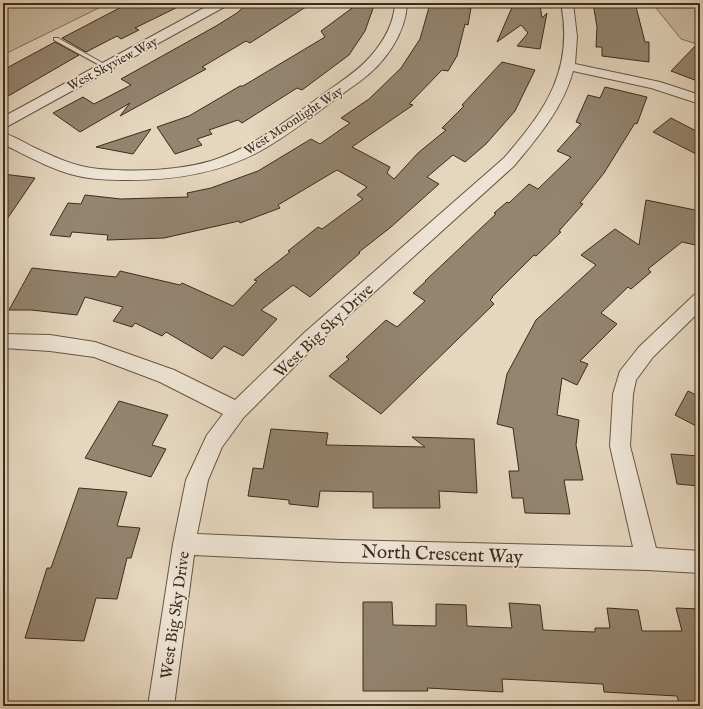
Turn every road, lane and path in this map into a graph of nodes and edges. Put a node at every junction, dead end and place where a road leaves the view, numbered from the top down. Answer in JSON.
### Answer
{"nodes":[{"id":1,"x":222,"y":3,"type":"edge"},
{"id":2,"x":401,"y":3,"type":"edge"},
{"id":3,"x":567,"y":3,"type":"edge"},
{"id":4,"x":56,"y":39,"type":"dead end"},
{"id":5,"x":105,"y":66,"type":"junction"},
{"id":6,"x":567,"y":66,"type":"junction"},
{"id":7,"x":700,"y":100,"type":"edge"},
{"id":8,"x":3,"y":123,"type":"edge"},
{"id":9,"x":3,"y":138,"type":"edge"},
{"id":10,"x":700,"y":300,"type":"edge"},
{"id":11,"x":3,"y":341,"type":"edge"},
{"id":12,"x":237,"y":411,"type":"junction"},
{"id":13,"x":184,"y":544,"type":"junction"},
{"id":14,"x":647,"y":559,"type":"junction"},
{"id":15,"x":700,"y":562,"type":"edge"},
{"id":16,"x":161,"y":706,"type":"edge"}],
"edges":[{"from":1,"to":5,"type":"street","name":"West Skyview Way"},
{"from":2,"to":9,"type":"street","name":"West Moonlight Way"},
{"from":3,"to":6,"type":"street","name":"West Big Sky Drive"},
{"from":4,"to":5,"type":"lane"},
{"from":5,"to":8,"type":"street","name":"West Skyview Way"},
{"from":6,"to":7,"type":"street"},
{"from":6,"to":12,"type":"street","name":"West Big Sky Drive"},
{"from":10,"to":14,"type":"street"},
{"from":11,"to":12,"type":"street"},
{"from":12,"to":13,"type":"street","name":"West Big Sky Drive"},
{"from":13,"to":14,"type":"street","name":"North Crescent Way"},
{"from":13,"to":16,"type":"street","name":"West Big Sky Drive"},
{"from":14,"to":15,"type":"street","name":"North Crescent Way"}]}
